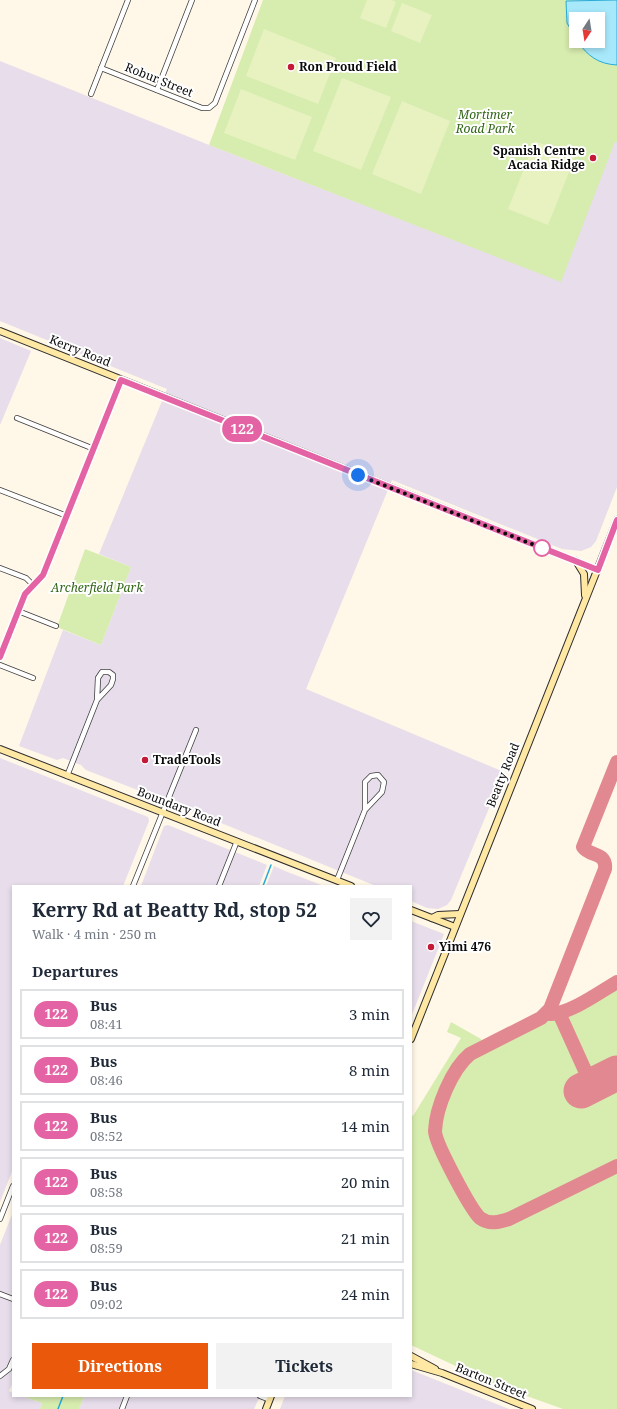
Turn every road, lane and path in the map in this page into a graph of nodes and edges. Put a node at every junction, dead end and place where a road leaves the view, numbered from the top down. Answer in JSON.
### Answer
{"nodes":[{"id":1,"x":128,"y":0,"type":"edge"},
{"id":2,"x":192,"y":0,"type":"edge"},
{"id":3,"x":255,"y":0,"type":"edge"},
{"id":4,"x":101,"y":68,"type":"junction"},
{"id":5,"x":157,"y":90,"type":"junction"},
{"id":6,"x":91,"y":94,"type":"dead end"},
{"id":7,"x":0,"y":331,"type":"edge"},
{"id":8,"x":121,"y":380,"type":"junction"},
{"id":9,"x":17,"y":418,"type":"dead end"},
{"id":10,"x":94,"y":449,"type":"junction"},
{"id":11,"x":0,"y":490,"type":"edge"},
{"id":12,"x":67,"y":516,"type":"junction"},
{"id":13,"x":617,"y":520,"type":"edge"},
{"id":14,"x":576,"y":561,"type":"junction"},
{"id":15,"x":0,"y":568,"type":"edge"},
{"id":16,"x":598,"y":570,"type":"junction"},
{"id":17,"x":34,"y":586,"type":"junction"},
{"id":18,"x":18,"y":611,"type":"junction"},
{"id":19,"x":580,"y":613,"type":"junction"},
{"id":20,"x":56,"y":626,"type":"dead end"},
{"id":21,"x":0,"y":657,"type":"edge"},
{"id":22,"x":0,"y":665,"type":"edge"},
{"id":23,"x":33,"y":678,"type":"dead end"},
{"id":24,"x":97,"y":700,"type":"junction"},
{"id":25,"x":196,"y":730,"type":"dead end"},
{"id":26,"x":0,"y":749,"type":"edge"},
{"id":27,"x":67,"y":776,"type":"junction"},
{"id":28,"x":365,"y":810,"type":"junction"},
{"id":29,"x":162,"y":812,"type":"junction"},
{"id":30,"x":237,"y":841,"type":"junction"},
{"id":31,"x":337,"y":880,"type":"junction"},
{"id":32,"x":133,"y":885,"type":"edge"},
{"id":33,"x":219,"y":885,"type":"edge"},
{"id":34,"x":349,"y":885,"type":"edge"},
{"id":35,"x":412,"y":910,"type":"edge"},
{"id":36,"x":460,"y":914,"type":"junction"},
{"id":37,"x":432,"y":918,"type":"junction"},
{"id":38,"x":455,"y":927,"type":"junction"},
{"id":39,"x":412,"y":1036,"type":"edge"},
{"id":40,"x":12,"y":1189,"type":"edge"},
{"id":41,"x":0,"y":1219,"type":"edge"},
{"id":42,"x":0,"y":1294,"type":"edge"},
{"id":43,"x":12,"y":1299,"type":"edge"},
{"id":44,"x":412,"y":1357,"type":"edge"},
{"id":45,"x":12,"y":1362,"type":"edge"},
{"id":46,"x":412,"y":1364,"type":"edge"},
{"id":47,"x":442,"y":1373,"type":"junction"},
{"id":48,"x":1,"y":1375,"type":"edge"},
{"id":49,"x":127,"y":1397,"type":"edge"},
{"id":50,"x":271,"y":1398,"type":"edge"},
{"id":51,"x":122,"y":1409,"type":"edge"},
{"id":52,"x":266,"y":1409,"type":"edge"},
{"id":53,"x":532,"y":1409,"type":"edge"}],
"edges":[{"from":1,"to":4,"type":"street"},
{"from":2,"to":5,"type":"street"},
{"from":3,"to":5,"type":"street","name":"Robur Street"},
{"from":4,"to":5,"type":"street","name":"Robur Street"},
{"from":4,"to":6,"type":"street"},
{"from":7,"to":8,"type":"main road","name":"Kerry Road"},
{"from":8,"to":10,"type":"street"},
{"from":8,"to":14,"type":"main road","name":"Kerry Road"},
{"from":9,"to":10,"type":"street"},
{"from":10,"to":12,"type":"street"},
{"from":11,"to":12,"type":"street"},
{"from":12,"to":17,"type":"street"},
{"from":13,"to":16,"type":"main road","name":"Beatty Road"},
{"from":14,"to":16,"type":"main road","name":"Kerry Road"},
{"from":14,"to":19,"type":"main road"},
{"from":15,"to":17,"type":"street"},
{"from":16,"to":19,"type":"main road","name":"Beatty Road"},
{"from":17,"to":18,"type":"street"},
{"from":18,"to":20,"type":"street"},
{"from":18,"to":21,"type":"street"},
{"from":19,"to":36,"type":"main road","name":"Beatty Road"},
{"from":22,"to":23,"type":"street"},
{"from":24,"to":24,"type":"street"},
{"from":24,"to":27,"type":"street"},
{"from":25,"to":29,"type":"street"},
{"from":26,"to":27,"type":"main road","name":"Boundary Road"},
{"from":27,"to":29,"type":"main road","name":"Boundary Road"},
{"from":28,"to":28,"type":"street"},
{"from":28,"to":31,"type":"street"},
{"from":29,"to":30,"type":"main road","name":"Boundary Road"},
{"from":29,"to":32,"type":"street"},
{"from":30,"to":31,"type":"main road","name":"Boundary Road"},
{"from":30,"to":33,"type":"street"},
{"from":31,"to":34,"type":"main road","name":"Boundary Road"},
{"from":35,"to":37,"type":"main road"},
{"from":36,"to":37,"type":"main road"},
{"from":36,"to":38,"type":"main road","name":"Beatty Road"},
{"from":37,"to":38,"type":"main road"},
{"from":38,"to":39,"type":"main road","name":"Beatty Road"},
{"from":40,"to":41,"type":"street"},
{"from":42,"to":43,"type":"street"},
{"from":44,"to":47,"type":"main road","name":"Barton Street"},
{"from":45,"to":48,"type":"street"},
{"from":46,"to":47,"type":"main road","name":"Barton Street"},
{"from":47,"to":53,"type":"main road","name":"Barton Street"},
{"from":49,"to":51,"type":"street"},
{"from":50,"to":52,"type":"main road"}]}
